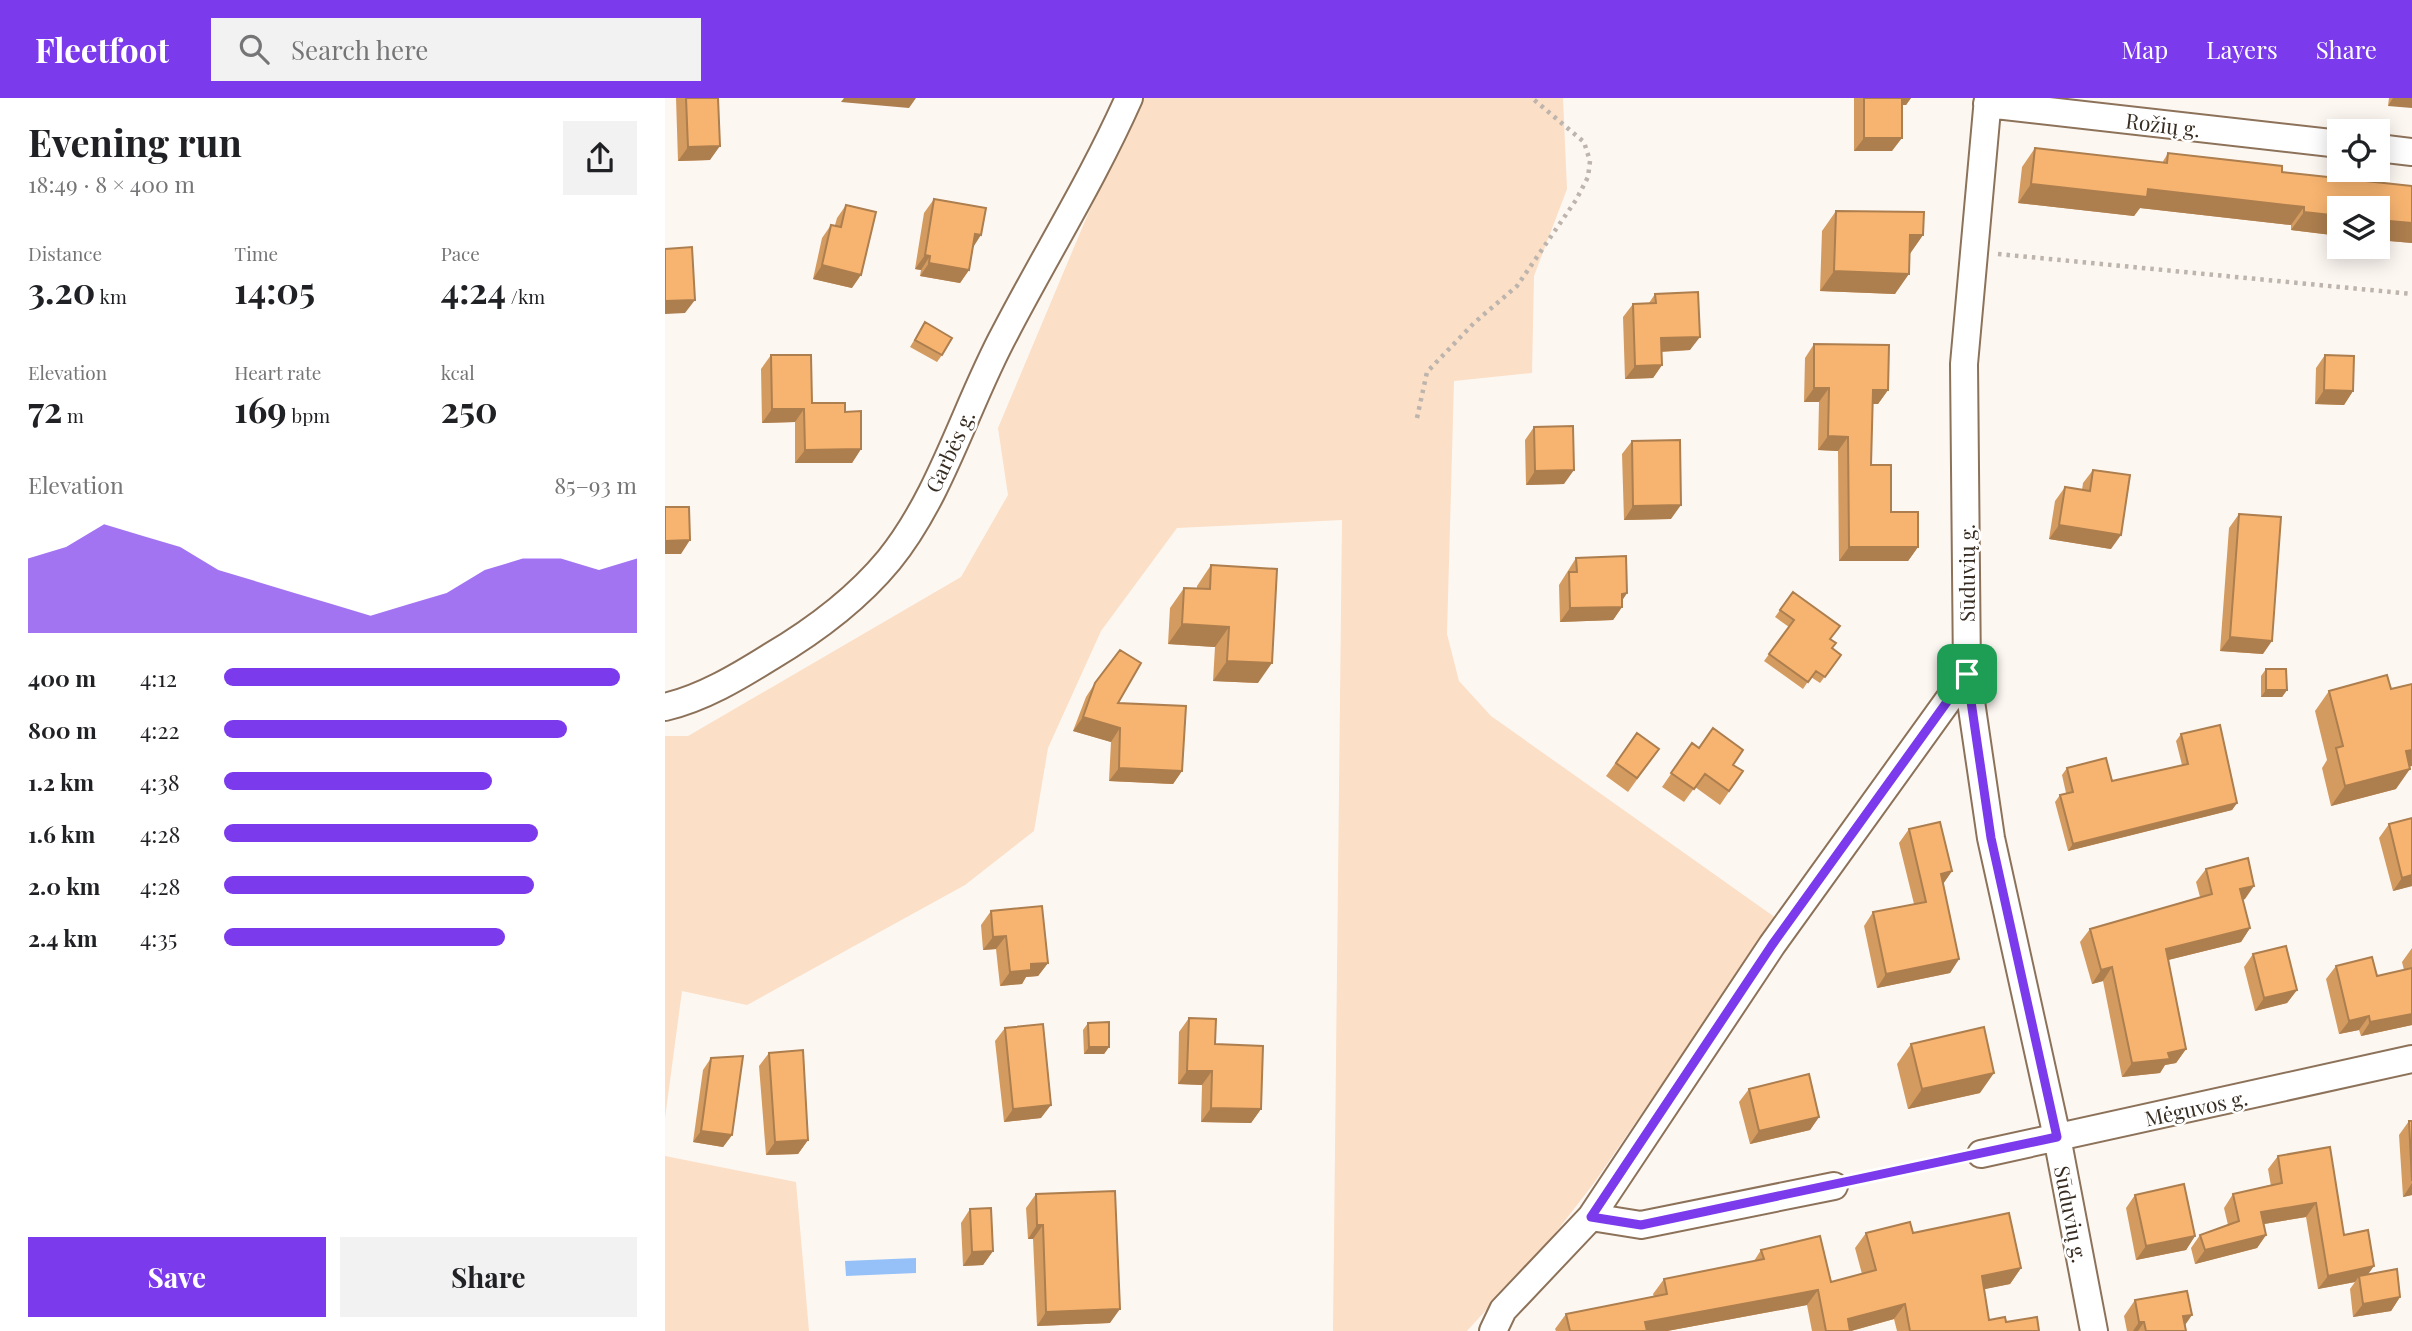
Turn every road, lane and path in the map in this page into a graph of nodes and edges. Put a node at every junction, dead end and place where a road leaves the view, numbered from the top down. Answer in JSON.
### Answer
{"nodes":[{"id":1,"x":1129,"y":98,"type":"edge"},
{"id":2,"x":1532,"y":98,"type":"edge"},
{"id":3,"x":1987,"y":101,"type":"edge"},
{"id":4,"x":2327,"y":142,"type":"edge"},
{"id":5,"x":2390,"y":149,"type":"edge"},
{"id":6,"x":2412,"y":152,"type":"edge"},
{"id":7,"x":1974,"y":252,"type":"junction"},
{"id":8,"x":2412,"y":294,"type":"edge"},
{"id":9,"x":1417,"y":418,"type":"dead end"},
{"id":10,"x":1967,"y":674,"type":"junction"},
{"id":11,"x":665,"y":707,"type":"edge"},
{"id":12,"x":2412,"y":1059,"type":"edge"},
{"id":13,"x":2057,"y":1137,"type":"junction"},
{"id":14,"x":1981,"y":1154,"type":"joint"},
{"id":15,"x":1834,"y":1185,"type":"joint"},
{"id":16,"x":1591,"y":1217,"type":"junction"},
{"id":17,"x":1493,"y":1331,"type":"edge"},
{"id":18,"x":2094,"y":1331,"type":"edge"}],
"edges":[{"from":1,"to":11,"type":"street","name":"Garbės g."},
{"from":2,"to":9,"type":"path"},
{"from":3,"to":4,"type":"street","name":"Rožių g."},
{"from":3,"to":7,"type":"street","name":"Sūduvių g."},
{"from":5,"to":6,"type":"street"},
{"from":7,"to":8,"type":"path"},
{"from":7,"to":10,"type":"street","name":"Sūduvių g."},
{"from":10,"to":13,"type":"street","name":"Sūduvių g."},
{"from":10,"to":16,"type":"street"},
{"from":12,"to":13,"type":"street","name":"Mėguvos g."},
{"from":13,"to":14,"type":"street","name":"Mėguvos g."},
{"from":13,"to":18,"type":"street","name":"Sūduvių g."},
{"from":14,"to":15,"type":"path"},
{"from":15,"to":16,"type":"street"},
{"from":16,"to":17,"type":"street"}]}
